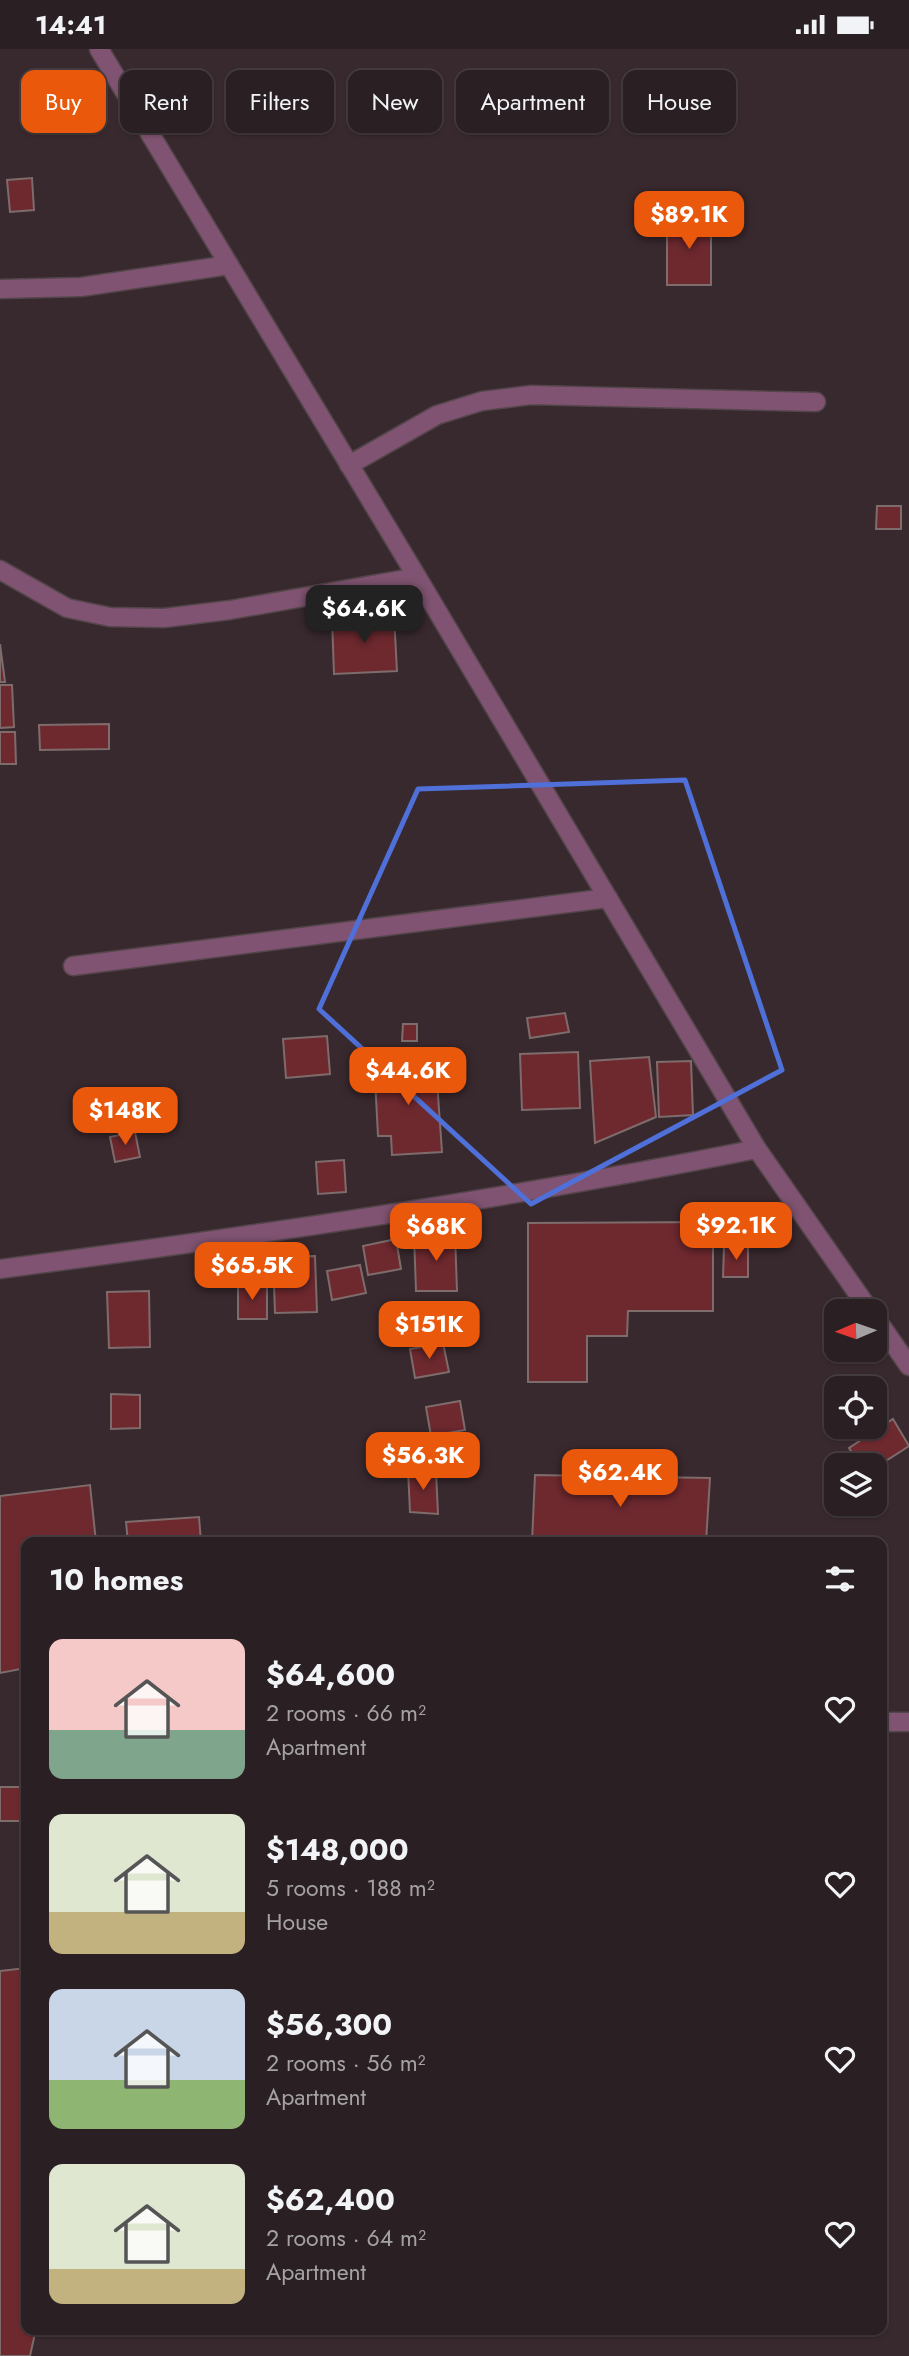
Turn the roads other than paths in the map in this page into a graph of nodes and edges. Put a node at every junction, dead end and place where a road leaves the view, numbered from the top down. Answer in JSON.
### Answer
{"nodes":[{"id":1,"x":99,"y":49,"type":"edge"},
{"id":2,"x":229,"y":265,"type":"junction"},
{"id":3,"x":0,"y":289,"type":"edge"},
{"id":4,"x":816,"y":402,"type":"dead end"},
{"id":5,"x":349,"y":465,"type":"junction"},
{"id":6,"x":0,"y":570,"type":"edge"},
{"id":7,"x":417,"y":577,"type":"junction"},
{"id":8,"x":608,"y":898,"type":"junction"},
{"id":9,"x":73,"y":966,"type":"dead end"},
{"id":10,"x":757,"y":1149,"type":"junction"},
{"id":11,"x":0,"y":1269,"type":"edge"},
{"id":12,"x":862,"y":1299,"type":"edge"},
{"id":13,"x":887,"y":1335,"type":"edge"},
{"id":14,"x":909,"y":1366,"type":"edge"},
{"id":15,"x":887,"y":1722,"type":"edge"},
{"id":16,"x":909,"y":1722,"type":"edge"}],
"edges":[{"from":1,"to":2,"type":"street"},
{"from":2,"to":3,"type":"street"},
{"from":2,"to":5,"type":"street"},
{"from":4,"to":5,"type":"street"},
{"from":5,"to":7,"type":"street"},
{"from":6,"to":7,"type":"street"},
{"from":7,"to":8,"type":"street"},
{"from":8,"to":9,"type":"street"},
{"from":8,"to":10,"type":"street"},
{"from":10,"to":11,"type":"street"},
{"from":10,"to":12,"type":"street"},
{"from":13,"to":14,"type":"street"},
{"from":15,"to":16,"type":"street"}]}
